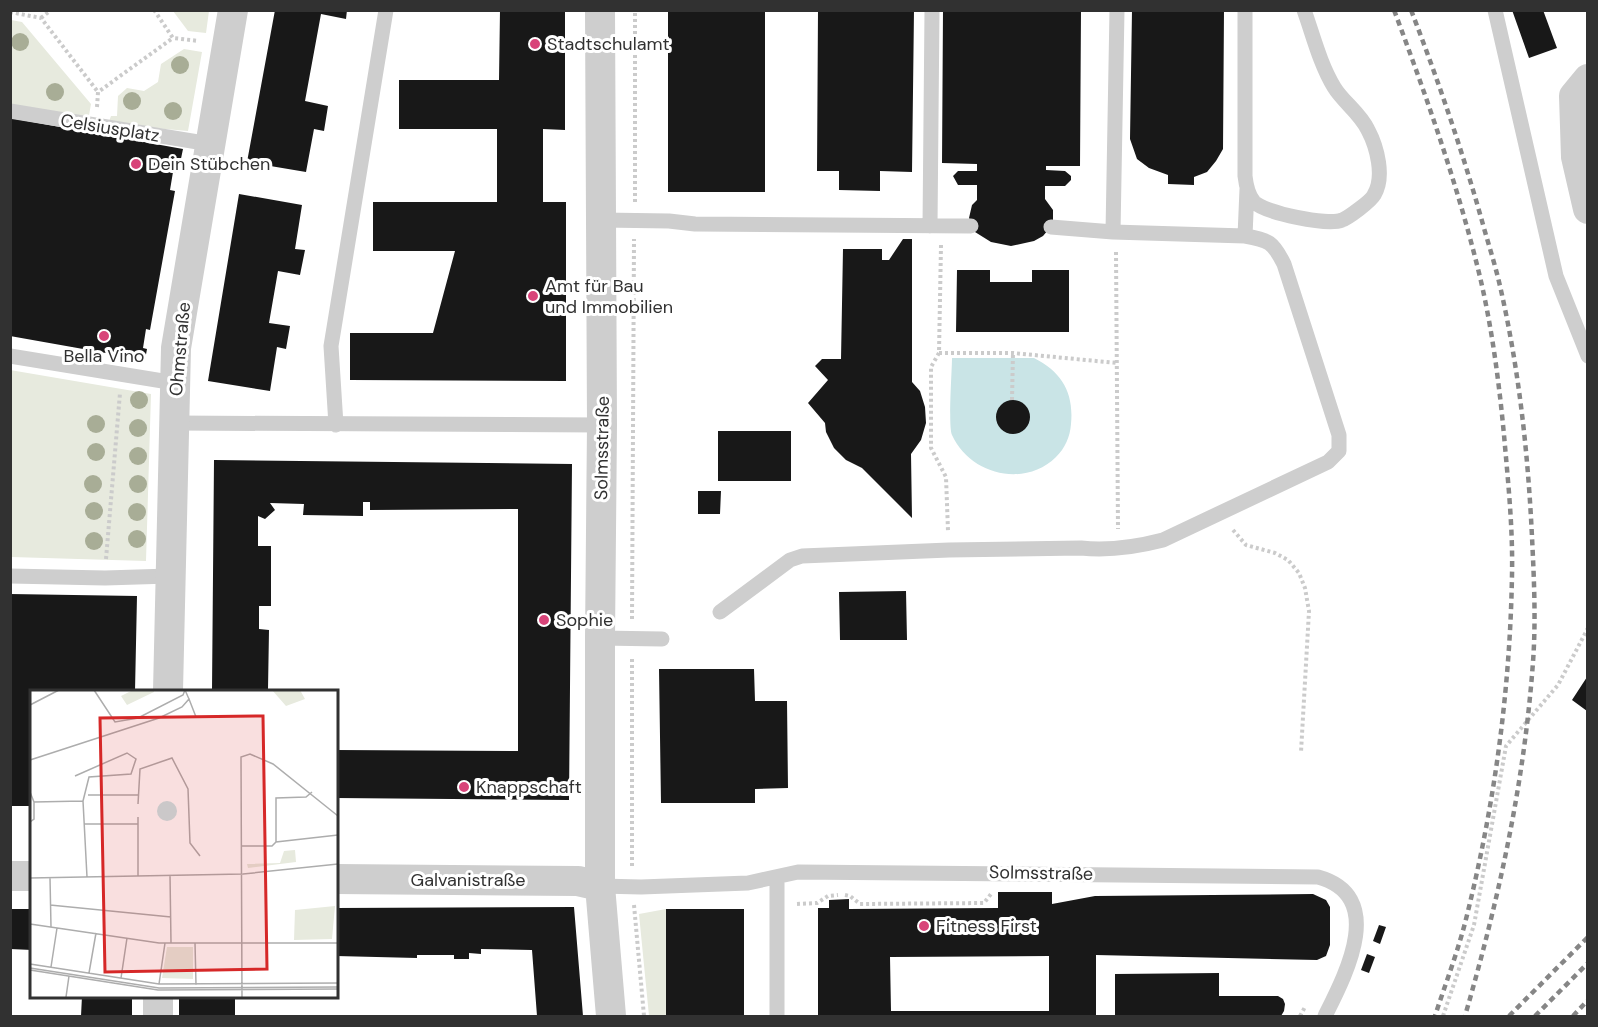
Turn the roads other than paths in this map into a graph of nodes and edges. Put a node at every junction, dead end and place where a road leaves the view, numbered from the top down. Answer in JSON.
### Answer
{"nodes":[{"id":1,"x":233,"y":10,"type":"edge"},
{"id":2,"x":386,"y":10,"type":"edge"},
{"id":3,"x":600,"y":10,"type":"edge"},
{"id":4,"x":932,"y":10,"type":"edge"},
{"id":5,"x":1117,"y":10,"type":"edge"},
{"id":6,"x":1245,"y":10,"type":"edge"},
{"id":7,"x":1304,"y":10,"type":"edge"},
{"id":8,"x":1495,"y":10,"type":"edge"},
{"id":9,"x":1587,"y":79,"type":"edge"},
{"id":10,"x":10,"y":111,"type":"edge"},
{"id":11,"x":210,"y":144,"type":"junction"},
{"id":12,"x":1247,"y":189,"type":"junction"},
{"id":13,"x":1587,"y":209,"type":"edge"},
{"id":14,"x":602,"y":220,"type":"junction"},
{"id":15,"x":936,"y":226,"type":"junction"},
{"id":16,"x":971,"y":226,"type":"dead end"},
{"id":17,"x":1052,"y":227,"type":"dead end"},
{"id":18,"x":1114,"y":232,"type":"junction"},
{"id":19,"x":1245,"y":236,"type":"junction"},
{"id":20,"x":10,"y":356,"type":"edge"},
{"id":21,"x":1587,"y":356,"type":"edge"},
{"id":22,"x":175,"y":383,"type":"junction"},
{"id":23,"x":174,"y":423,"type":"junction"},
{"id":24,"x":336,"y":425,"type":"junction"},
{"id":25,"x":603,"y":425,"type":"junction"},
{"id":26,"x":10,"y":576,"type":"edge"},
{"id":27,"x":170,"y":576,"type":"junction"},
{"id":28,"x":720,"y":612,"type":"dead end"},
{"id":29,"x":600,"y":638,"type":"junction"},
{"id":30,"x":662,"y":639,"type":"dead end"},
{"id":31,"x":168,"y":690,"type":"edge"},
{"id":32,"x":10,"y":876,"type":"edge"},
{"id":33,"x":30,"y":876,"type":"edge"},
{"id":34,"x":777,"y":877,"type":"junction"},
{"id":35,"x":338,"y":879,"type":"edge"},
{"id":36,"x":600,"y":886,"type":"junction"},
{"id":37,"x":158,"y":997,"type":"edge"},
{"id":38,"x":158,"y":1017,"type":"edge"},
{"id":39,"x":611,"y":1017,"type":"edge"},
{"id":40,"x":777,"y":1017,"type":"edge"},
{"id":41,"x":1325,"y":1017,"type":"edge"}],
"edges":[{"from":1,"to":11,"type":"street","name":"Ohmstraße"},
{"from":2,"to":24,"type":"lane"},
{"from":3,"to":14,"type":"street","name":"Solmsstraße"},
{"from":4,"to":15,"type":"lane"},
{"from":5,"to":18,"type":"lane"},
{"from":6,"to":12,"type":"lane"},
{"from":7,"to":12,"type":"lane"},
{"from":8,"to":21,"type":"lane"},
{"from":9,"to":13,"type":"street"},
{"from":10,"to":11,"type":"lane","name":"Celsiusplatz"},
{"from":11,"to":22,"type":"street","name":"Ohmstraße"},
{"from":12,"to":19,"type":"lane"},
{"from":14,"to":15,"type":"lane"},
{"from":14,"to":25,"type":"street","name":"Solmsstraße"},
{"from":15,"to":16,"type":"lane"},
{"from":17,"to":18,"type":"lane"},
{"from":18,"to":19,"type":"lane"},
{"from":19,"to":28,"type":"lane"},
{"from":20,"to":22,"type":"lane"},
{"from":22,"to":23,"type":"street","name":"Ohmstraße"},
{"from":23,"to":24,"type":"lane"},
{"from":23,"to":27,"type":"street","name":"Ohmstraße"},
{"from":24,"to":25,"type":"lane"},
{"from":25,"to":29,"type":"street","name":"Solmsstraße"},
{"from":26,"to":27,"type":"lane"},
{"from":27,"to":31,"type":"street","name":"Ohmstraße"},
{"from":29,"to":30,"type":"lane"},
{"from":29,"to":36,"type":"street","name":"Solmsstraße"},
{"from":32,"to":33,"type":"street"},
{"from":34,"to":36,"type":"lane","name":"Solmsstraße"},
{"from":34,"to":40,"type":"lane"},
{"from":34,"to":41,"type":"lane","name":"Solmsstraße"},
{"from":35,"to":36,"type":"street","name":"Galvanistraße"},
{"from":36,"to":39,"type":"street","name":"Solmsstraße"},
{"from":37,"to":38,"type":"street"}]}
